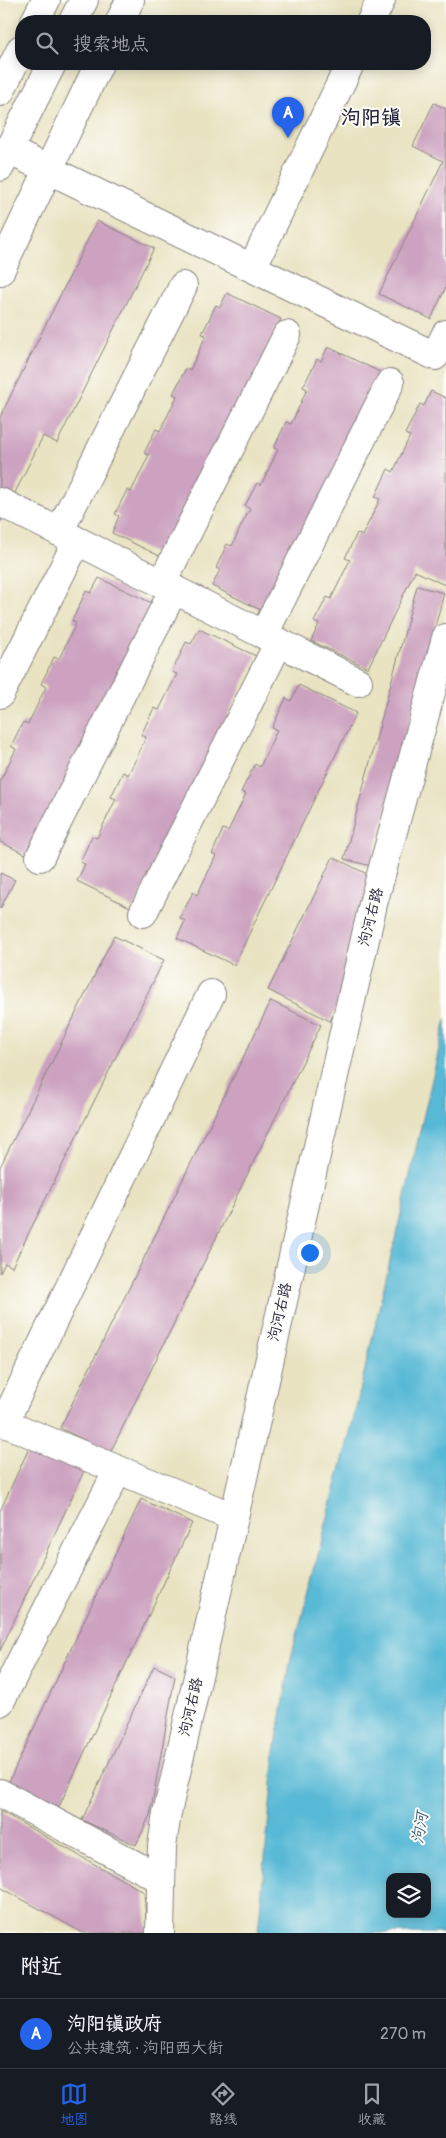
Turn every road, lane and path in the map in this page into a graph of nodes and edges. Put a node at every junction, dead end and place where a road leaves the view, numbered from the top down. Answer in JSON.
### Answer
{"nodes":[{"id":1,"x":84,"y":0,"type":"edge"},
{"id":2,"x":130,"y":0,"type":"edge"},
{"id":3,"x":381,"y":0,"type":"edge"},
{"id":4,"x":76,"y":15,"type":"edge"},
{"id":5,"x":123,"y":15,"type":"edge"},
{"id":6,"x":374,"y":15,"type":"edge"},
{"id":7,"x":15,"y":61,"type":"edge"},
{"id":8,"x":49,"y":70,"type":"edge"},
{"id":9,"x":96,"y":70,"type":"edge"},
{"id":10,"x":347,"y":70,"type":"edge"},
{"id":11,"x":0,"y":92,"type":"edge"},
{"id":12,"x":4,"y":158,"type":"edge"},
{"id":13,"x":48,"y":170,"type":"junction"},
{"id":14,"x":252,"y":268,"type":"junction"},
{"id":15,"x":0,"y":271,"type":"edge"},
{"id":16,"x":183,"y":286,"type":"dead end"},
{"id":17,"x":446,"y":334,"type":"edge"},
{"id":18,"x":287,"y":335,"type":"dead end"},
{"id":19,"x":390,"y":383,"type":"dead end"},
{"id":20,"x":0,"y":502,"type":"edge"},
{"id":21,"x":68,"y":537,"type":"junction"},
{"id":22,"x":168,"y":586,"type":"junction"},
{"id":23,"x":272,"y":638,"type":"junction"},
{"id":24,"x":446,"y":638,"type":"edge"},
{"id":25,"x":358,"y":682,"type":"dead end"},
{"id":26,"x":0,"y":694,"type":"edge"},
{"id":27,"x":40,"y":856,"type":"dead end"},
{"id":28,"x":143,"y":913,"type":"dead end"},
{"id":29,"x":211,"y":994,"type":"dead end"},
{"id":30,"x":2,"y":1422,"type":"edge"},
{"id":31,"x":118,"y":1470,"type":"junction"},
{"id":32,"x":233,"y":1517,"type":"junction"},
{"id":33,"x":0,"y":1702,"type":"edge"},
{"id":34,"x":0,"y":1793,"type":"edge"},
{"id":35,"x":161,"y":1879,"type":"junction"},
{"id":36,"x":160,"y":1933,"type":"edge"}],
"edges":[{"from":1,"to":4,"type":"main road"},
{"from":2,"to":5,"type":"main road"},
{"from":3,"to":6,"type":"main road"},
{"from":7,"to":11,"type":"main road"},
{"from":8,"to":12,"type":"main road"},
{"from":9,"to":13,"type":"main road"},
{"from":10,"to":14,"type":"main road"},
{"from":12,"to":13,"type":"main road"},
{"from":13,"to":14,"type":"main road"},
{"from":13,"to":15,"type":"main road"},
{"from":14,"to":17,"type":"main road"},
{"from":16,"to":21,"type":"main road"},
{"from":18,"to":22,"type":"main road"},
{"from":19,"to":23,"type":"main road"},
{"from":20,"to":21,"type":"main road"},
{"from":21,"to":22,"type":"main road"},
{"from":21,"to":26,"type":"main road"},
{"from":22,"to":23,"type":"main road"},
{"from":22,"to":27,"type":"main road"},
{"from":23,"to":25,"type":"main road"},
{"from":23,"to":28,"type":"main road"},
{"from":24,"to":32,"type":"main road","name":"泃河右路"},
{"from":29,"to":30,"type":"main road"},
{"from":30,"to":31,"type":"main road"},
{"from":31,"to":32,"type":"main road"},
{"from":31,"to":33,"type":"main road"},
{"from":32,"to":35,"type":"main road","name":"泃河右路"},
{"from":34,"to":35,"type":"main road"},
{"from":35,"to":36,"type":"main road","name":"泃河右路"}]}
